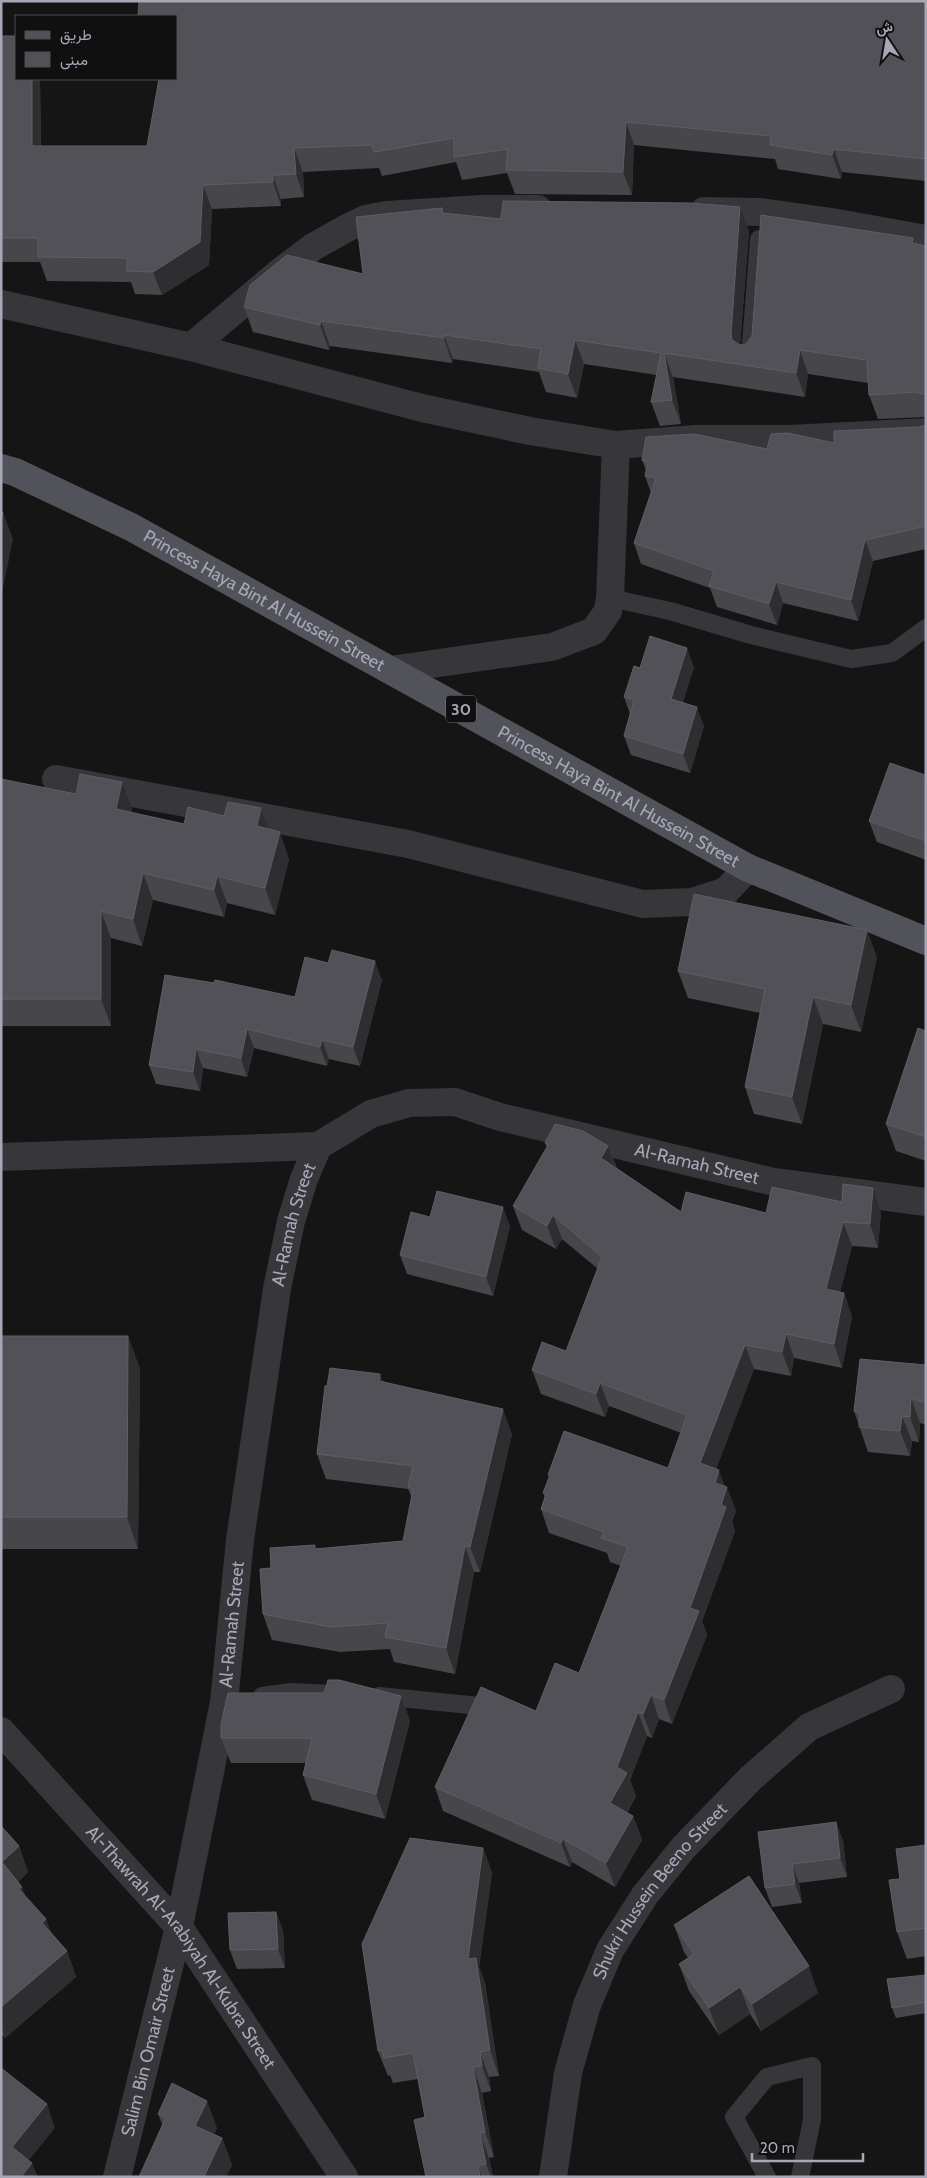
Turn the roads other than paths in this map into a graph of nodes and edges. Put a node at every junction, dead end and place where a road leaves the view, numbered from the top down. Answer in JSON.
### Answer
{"nodes":[{"id":1,"x":560,"y":209,"type":"edge"},
{"id":2,"x":675,"y":210,"type":"edge"},
{"id":3,"x":761,"y":212,"type":"junction"},
{"id":4,"x":926,"y":239,"type":"edge"},
{"id":5,"x":1,"y":304,"type":"edge"},
{"id":6,"x":191,"y":347,"type":"junction"},
{"id":7,"x":750,"y":359,"type":"edge"},
{"id":8,"x":926,"y":432,"type":"edge"},
{"id":9,"x":616,"y":445,"type":"junction"},
{"id":10,"x":1,"y":468,"type":"edge"},
{"id":11,"x":610,"y":598,"type":"junction"},
{"id":12,"x":926,"y":628,"type":"edge"},
{"id":13,"x":390,"y":670,"type":"junction"},
{"id":14,"x":56,"y":779,"type":"dead end"},
{"id":15,"x":748,"y":868,"type":"junction"},
{"id":16,"x":926,"y":941,"type":"edge"},
{"id":17,"x":318,"y":1146,"type":"junction"},
{"id":18,"x":1,"y":1157,"type":"edge"},
{"id":19,"x":926,"y":1202,"type":"edge"},
{"id":20,"x":891,"y":1689,"type":"dead end"},
{"id":21,"x":224,"y":1702,"type":"junction"},
{"id":22,"x":480,"y":1706,"type":"edge"},
{"id":23,"x":1,"y":1731,"type":"edge"},
{"id":24,"x":179,"y":1928,"type":"junction"},
{"id":25,"x":117,"y":2177,"type":"edge"},
{"id":26,"x":344,"y":2177,"type":"edge"},
{"id":27,"x":553,"y":2177,"type":"edge"},
{"id":28,"x":767,"y":2177,"type":"edge"},
{"id":29,"x":800,"y":2177,"type":"edge"}],
"edges":[{"from":1,"to":6,"type":"street"},
{"from":2,"to":3,"type":"street"},
{"from":3,"to":4,"type":"street"},
{"from":3,"to":7,"type":"lane"},
{"from":5,"to":6,"type":"street"},
{"from":6,"to":9,"type":"street"},
{"from":8,"to":9,"type":"street"},
{"from":9,"to":11,"type":"street"},
{"from":10,"to":13,"type":"main road","name":"Princess Haya Bint Al Hussein Street","number":"30"},
{"from":11,"to":12,"type":"lane"},
{"from":11,"to":13,"type":"street"},
{"from":13,"to":15,"type":"main road","name":"Princess Haya Bint Al Hussein Street","number":"30"},
{"from":14,"to":15,"type":"street"},
{"from":15,"to":16,"type":"main road","name":"Princess Haya Bint Al Hussein Street","number":"30"},
{"from":17,"to":18,"type":"street"},
{"from":17,"to":19,"type":"street","name":"Al-Ramah Street"},
{"from":17,"to":21,"type":"street","name":"Al-Ramah Street"},
{"from":20,"to":27,"type":"street","name":"Shukri Hussein Beeno Street"},
{"from":21,"to":22,"type":"lane"},
{"from":21,"to":24,"type":"street","name":"Al-Ramah Street"},
{"from":23,"to":24,"type":"street","name":"Al-Thawrah Al-Arabiyah Al-Kubra Street"},
{"from":24,"to":25,"type":"street","name":"Salim Bin Omair Street"},
{"from":24,"to":26,"type":"street","name":"Al-Thawrah Al-Arabiyah Al-Kubra Street"},
{"from":28,"to":29,"type":"lane"}]}
